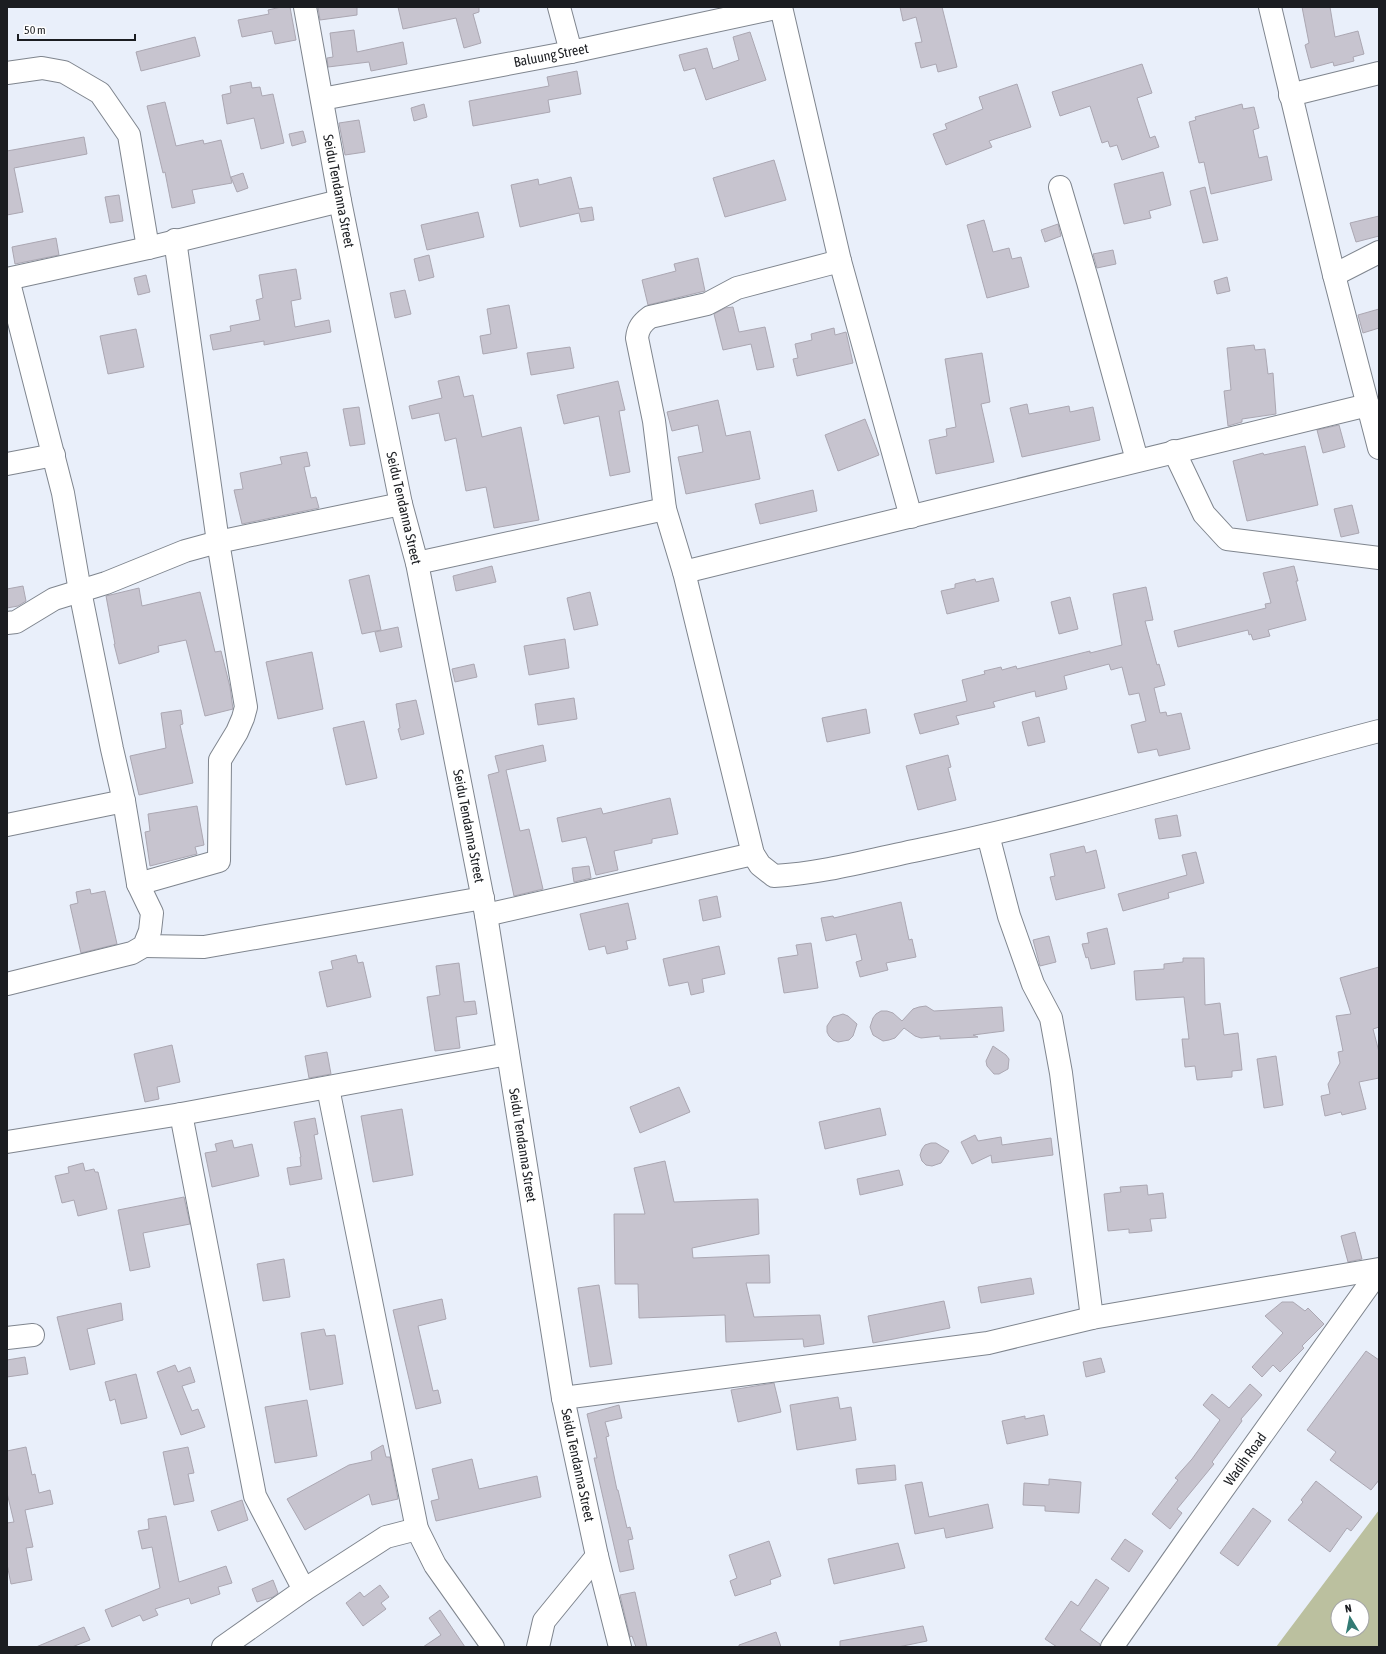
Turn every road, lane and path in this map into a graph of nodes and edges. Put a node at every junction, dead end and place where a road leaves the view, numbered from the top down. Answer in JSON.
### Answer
{"nodes":[{"id":1,"x":304,"y":7,"type":"edge"},
{"id":2,"x":559,"y":7,"type":"edge"},
{"id":3,"x":781,"y":7,"type":"edge"},
{"id":4,"x":1270,"y":7,"type":"edge"},
{"id":5,"x":571,"y":52,"type":"junction"},
{"id":6,"x":7,"y":73,"type":"edge"},
{"id":7,"x":1379,"y":73,"type":"edge"},
{"id":8,"x":1290,"y":95,"type":"junction"},
{"id":9,"x":322,"y":99,"type":"junction"},
{"id":10,"x":1060,"y":187,"type":"dead end"},
{"id":11,"x":340,"y":201,"type":"junction"},
{"id":12,"x":174,"y":240,"type":"junction"},
{"id":13,"x":148,"y":248,"type":"junction"},
{"id":14,"x":1379,"y":252,"type":"edge"},
{"id":15,"x":840,"y":261,"type":"junction"},
{"id":16,"x":1334,"y":275,"type":"junction"},
{"id":17,"x":7,"y":279,"type":"edge"},
{"id":18,"x":1368,"y":405,"type":"junction"},
{"id":19,"x":1379,"y":448,"type":"edge"},
{"id":20,"x":1174,"y":451,"type":"junction"},
{"id":21,"x":54,"y":455,"type":"junction"},
{"id":22,"x":1137,"y":460,"type":"junction"},
{"id":23,"x":7,"y":464,"type":"edge"},
{"id":24,"x":401,"y":504,"type":"junction"},
{"id":25,"x":665,"y":508,"type":"junction"},
{"id":26,"x":911,"y":517,"type":"junction"},
{"id":27,"x":218,"y":542,"type":"junction"},
{"id":28,"x":1379,"y":558,"type":"edge"},
{"id":29,"x":417,"y":563,"type":"junction"},
{"id":30,"x":684,"y":572,"type":"junction"},
{"id":31,"x":80,"y":591,"type":"junction"},
{"id":32,"x":7,"y":624,"type":"edge"},
{"id":33,"x":1379,"y":731,"type":"edge"},
{"id":34,"x":124,"y":801,"type":"junction"},
{"id":35,"x":7,"y":825,"type":"edge"},
{"id":36,"x":988,"y":835,"type":"junction"},
{"id":37,"x":753,"y":854,"type":"junction"},
{"id":38,"x":138,"y":884,"type":"junction"},
{"id":39,"x":484,"y":907,"type":"junction"},
{"id":40,"x":144,"y":946,"type":"junction"},
{"id":41,"x":7,"y":984,"type":"edge"},
{"id":42,"x":508,"y":1054,"type":"junction"},
{"id":43,"x":328,"y":1088,"type":"junction"},
{"id":44,"x":181,"y":1114,"type":"junction"},
{"id":45,"x":7,"y":1142,"type":"edge"},
{"id":46,"x":1379,"y":1270,"type":"edge"},
{"id":47,"x":1092,"y":1318,"type":"junction"},
{"id":48,"x":33,"y":1335,"type":"dead end"},
{"id":49,"x":7,"y":1338,"type":"edge"},
{"id":50,"x":563,"y":1398,"type":"junction"},
{"id":51,"x":417,"y":1529,"type":"junction"},
{"id":52,"x":597,"y":1556,"type":"junction"},
{"id":53,"x":304,"y":1590,"type":"junction"},
{"id":54,"x":223,"y":1647,"type":"edge"},
{"id":55,"x":493,"y":1647,"type":"edge"},
{"id":56,"x":538,"y":1647,"type":"edge"},
{"id":57,"x":620,"y":1647,"type":"edge"},
{"id":58,"x":1112,"y":1647,"type":"edge"}],
"edges":[{"from":1,"to":9,"type":"street","name":"Seidu Tendanna Street"},
{"from":2,"to":5,"type":"street"},
{"from":3,"to":5,"type":"street","name":"Baluung Street"},
{"from":3,"to":15,"type":"street"},
{"from":4,"to":8,"type":"street"},
{"from":5,"to":9,"type":"street","name":"Baluung Street"},
{"from":6,"to":13,"type":"street"},
{"from":7,"to":8,"type":"street"},
{"from":8,"to":16,"type":"street"},
{"from":9,"to":11,"type":"street","name":"Seidu Tendanna Street"},
{"from":10,"to":22,"type":"street"},
{"from":11,"to":12,"type":"street"},
{"from":11,"to":24,"type":"street","name":"Seidu Tendanna Street"},
{"from":12,"to":13,"type":"street"},
{"from":12,"to":27,"type":"street"},
{"from":13,"to":17,"type":"street"},
{"from":14,"to":16,"type":"street"},
{"from":15,"to":25,"type":"street"},
{"from":15,"to":26,"type":"street"},
{"from":16,"to":18,"type":"street"},
{"from":17,"to":21,"type":"street"},
{"from":18,"to":19,"type":"street"},
{"from":18,"to":20,"type":"street"},
{"from":20,"to":22,"type":"street"},
{"from":20,"to":28,"type":"street"},
{"from":21,"to":23,"type":"street"},
{"from":21,"to":31,"type":"street"},
{"from":22,"to":26,"type":"street"},
{"from":24,"to":27,"type":"street"},
{"from":24,"to":29,"type":"street","name":"Seidu Tendanna Street"},
{"from":25,"to":29,"type":"street"},
{"from":25,"to":30,"type":"street"},
{"from":26,"to":30,"type":"street"},
{"from":27,"to":31,"type":"street"},
{"from":27,"to":38,"type":"street"},
{"from":29,"to":39,"type":"street","name":"Seidu Tendanna Street"},
{"from":30,"to":37,"type":"street"},
{"from":31,"to":32,"type":"street"},
{"from":31,"to":34,"type":"street"},
{"from":33,"to":36,"type":"street"},
{"from":34,"to":35,"type":"street"},
{"from":34,"to":38,"type":"street"},
{"from":36,"to":37,"type":"street"},
{"from":36,"to":47,"type":"street"},
{"from":37,"to":39,"type":"street"},
{"from":38,"to":40,"type":"street"},
{"from":39,"to":40,"type":"street"},
{"from":39,"to":42,"type":"street","name":"Seidu Tendanna Street"},
{"from":40,"to":41,"type":"street"},
{"from":42,"to":43,"type":"street"},
{"from":42,"to":50,"type":"street","name":"Seidu Tendanna Street"},
{"from":43,"to":44,"type":"street"},
{"from":43,"to":51,"type":"street"},
{"from":44,"to":45,"type":"street"},
{"from":44,"to":53,"type":"street"},
{"from":46,"to":47,"type":"street"},
{"from":46,"to":58,"type":"street","name":"Wadih Road"},
{"from":47,"to":50,"type":"street"},
{"from":48,"to":49,"type":"street"},
{"from":50,"to":52,"type":"street","name":"Seidu Tendanna Street"},
{"from":51,"to":53,"type":"street"},
{"from":51,"to":55,"type":"street"},
{"from":52,"to":56,"type":"street"},
{"from":52,"to":57,"type":"street","name":"Seidu Tendanna Street"},
{"from":53,"to":54,"type":"street"}]}
